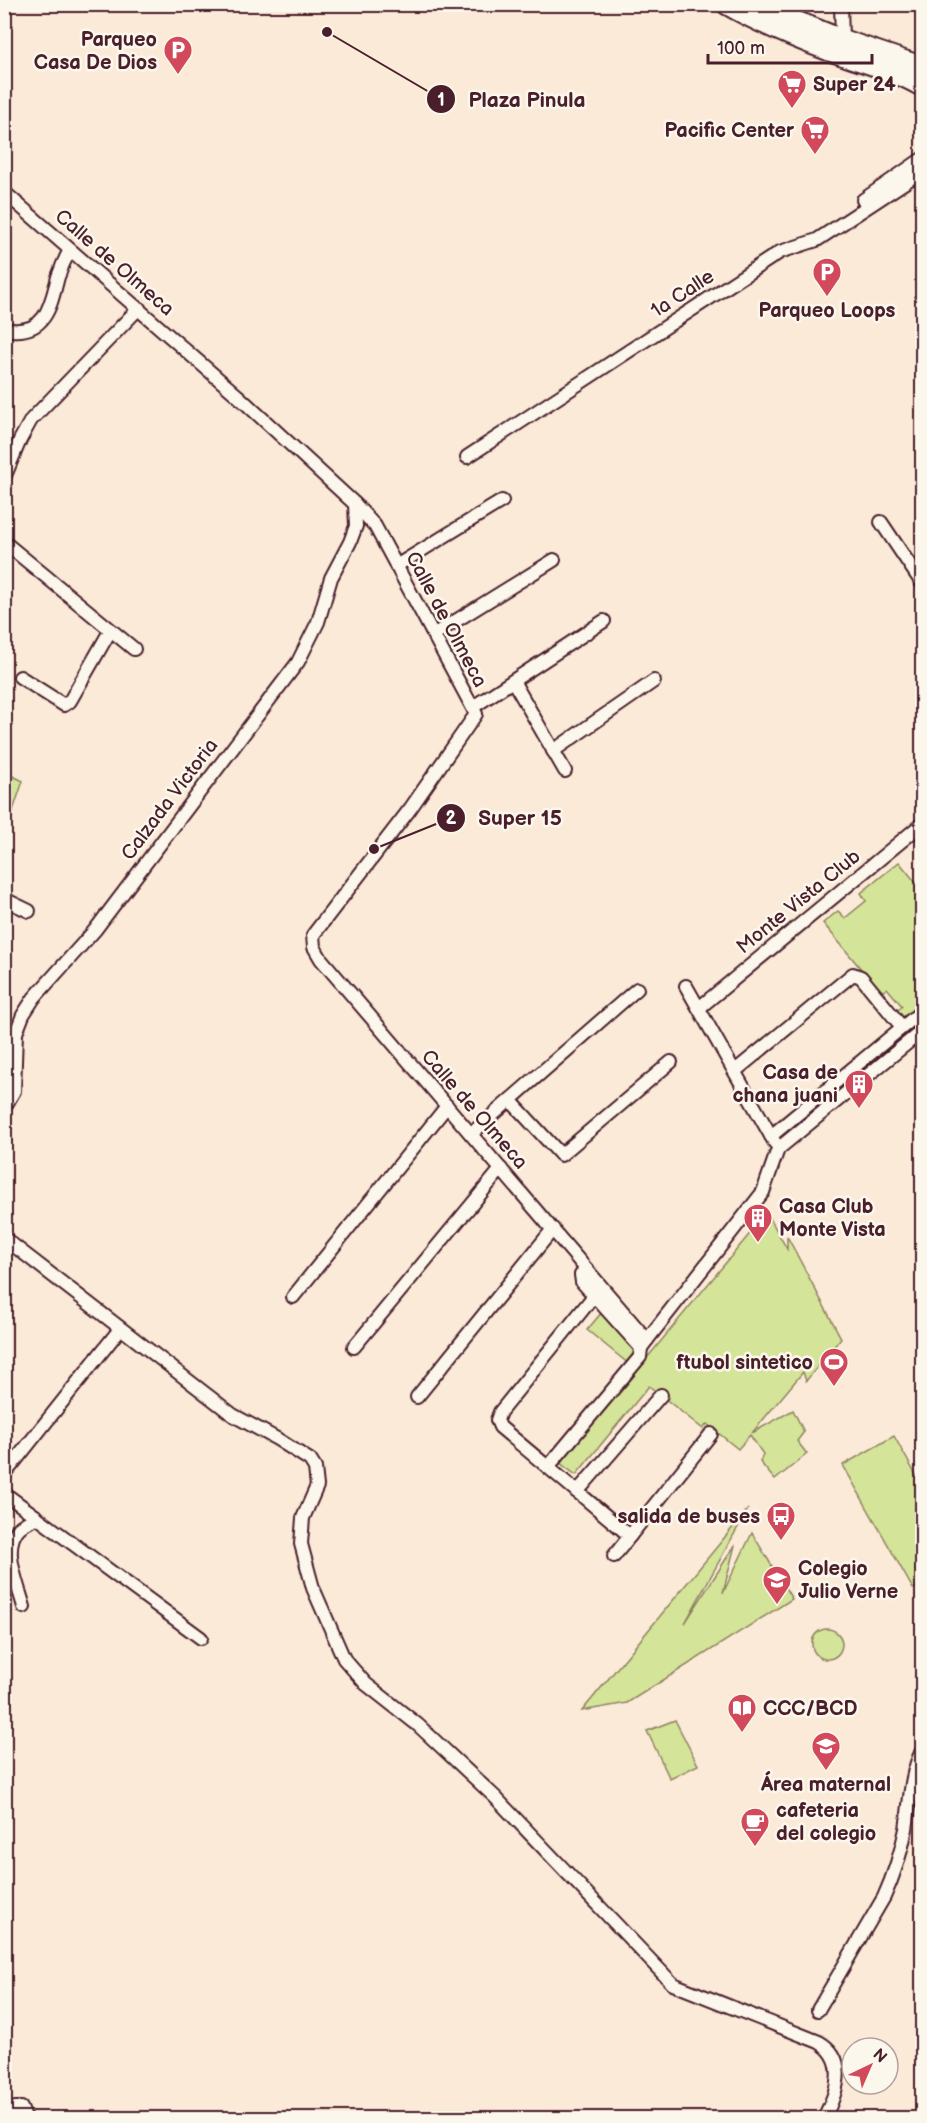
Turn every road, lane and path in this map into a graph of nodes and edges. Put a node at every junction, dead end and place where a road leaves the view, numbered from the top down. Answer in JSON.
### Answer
{"nodes":[{"id":1,"x":727,"y":4,"type":"edge"},
{"id":2,"x":841,"y":4,"type":"edge"},
{"id":3,"x":753,"y":11,"type":"edge"},
{"id":4,"x":842,"y":40,"type":"junction"},
{"id":5,"x":922,"y":67,"type":"edge"},
{"id":6,"x":922,"y":86,"type":"edge"},
{"id":7,"x":922,"y":159,"type":"edge"},
{"id":8,"x":922,"y":171,"type":"edge"},
{"id":9,"x":4,"y":192,"type":"edge"},
{"id":10,"x":863,"y":200,"type":"dead end"},
{"id":11,"x":70,"y":250,"type":"junction"},
{"id":12,"x":139,"y":308,"type":"junction"},
{"id":13,"x":12,"y":330,"type":"dead end"},
{"id":14,"x":467,"y":457,"type":"dead end"},
{"id":15,"x":8,"y":460,"type":"edge"},
{"id":16,"x":4,"y":478,"type":"edge"},
{"id":17,"x":502,"y":501,"type":"dead end"},
{"id":18,"x":355,"y":504,"type":"junction"},
{"id":19,"x":881,"y":522,"type":"dead end"},
{"id":20,"x":4,"y":542,"type":"edge"},
{"id":21,"x":554,"y":560,"type":"dead end"},
{"id":22,"x":396,"y":566,"type":"junction"},
{"id":23,"x":922,"y":583,"type":"edge"},
{"id":24,"x":604,"y":621,"type":"dead end"},
{"id":25,"x":110,"y":631,"type":"junction"},
{"id":26,"x":438,"y":632,"type":"junction"},
{"id":27,"x":134,"y":649,"type":"dead end"},
{"id":28,"x":20,"y":677,"type":"dead end"},
{"id":29,"x":513,"y":681,"type":"junction"},
{"id":30,"x":654,"y":681,"type":"dead end"},
{"id":31,"x":473,"y":707,"type":"junction"},
{"id":32,"x":553,"y":752,"type":"junction"},
{"id":33,"x":565,"y":771,"type":"dead end"},
{"id":34,"x":922,"y":824,"type":"edge"},
{"id":35,"x":4,"y":899,"type":"edge"},
{"id":36,"x":28,"y":911,"type":"dead end"},
{"id":37,"x":686,"y":986,"type":"dead end"},
{"id":38,"x":637,"y":989,"type":"dead end"},
{"id":39,"x":699,"y":1008,"type":"junction"},
{"id":40,"x":922,"y":1011,"type":"edge"},
{"id":41,"x":902,"y":1027,"type":"junction"},
{"id":42,"x":922,"y":1031,"type":"edge"},
{"id":43,"x":672,"y":1062,"type":"dead end"},
{"id":44,"x":735,"y":1071,"type":"junction"},
{"id":45,"x":510,"y":1100,"type":"junction"},
{"id":46,"x":447,"y":1106,"type":"junction"},
{"id":47,"x":4,"y":1108,"type":"edge"},
{"id":48,"x":471,"y":1134,"type":"junction"},
{"id":49,"x":771,"y":1136,"type":"junction"},
{"id":50,"x":778,"y":1149,"type":"junction"},
{"id":51,"x":501,"y":1169,"type":"junction"},
{"id":52,"x":553,"y":1229,"type":"junction"},
{"id":53,"x":4,"y":1238,"type":"edge"},
{"id":54,"x":597,"y":1292,"type":"junction"},
{"id":55,"x":293,"y":1297,"type":"dead end"},
{"id":56,"x":120,"y":1329,"type":"junction"},
{"id":57,"x":644,"y":1344,"type":"junction"},
{"id":58,"x":354,"y":1347,"type":"dead end"},
{"id":59,"x":661,"y":1395,"type":"dead end"},
{"id":60,"x":417,"y":1397,"type":"dead end"},
{"id":61,"x":711,"y":1434,"type":"dead end"},
{"id":62,"x":548,"y":1467,"type":"junction"},
{"id":63,"x":4,"y":1475,"type":"edge"},
{"id":64,"x":577,"y":1492,"type":"junction"},
{"id":65,"x":4,"y":1493,"type":"edge"},
{"id":66,"x":37,"y":1517,"type":"junction"},
{"id":67,"x":630,"y":1536,"type":"junction"},
{"id":68,"x":614,"y":1556,"type":"dead end"},
{"id":69,"x":24,"y":1607,"type":"dead end"},
{"id":70,"x":201,"y":1638,"type":"dead end"},
{"id":71,"x":922,"y":1751,"type":"edge"},
{"id":72,"x":818,"y":2010,"type":"dead end"},
{"id":73,"x":4,"y":2118,"type":"edge"},
{"id":74,"x":25,"y":2118,"type":"edge"},
{"id":75,"x":824,"y":2118,"type":"edge"}],
"edges":[{"from":1,"to":3,"type":"main road"},
{"from":2,"to":4,"type":"street"},
{"from":3,"to":4,"type":"main road"},
{"from":3,"to":6,"type":"main road"},
{"from":4,"to":5,"type":"main road"},
{"from":7,"to":10,"type":"street"},
{"from":8,"to":14,"type":"street","name":"1a Calle"},
{"from":9,"to":11,"type":"street","name":"Calle de Olmeca"},
{"from":11,"to":12,"type":"street","name":"Calle de Olmeca"},
{"from":11,"to":13,"type":"street"},
{"from":12,"to":15,"type":"street"},
{"from":12,"to":18,"type":"street","name":"Calle de Olmeca"},
{"from":15,"to":16,"type":"street"},
{"from":17,"to":22,"type":"street"},
{"from":18,"to":22,"type":"street","name":"Calle de Olmeca"},
{"from":18,"to":47,"type":"street","name":"Calzada Victoria"},
{"from":19,"to":23,"type":"street"},
{"from":20,"to":25,"type":"street"},
{"from":21,"to":26,"type":"street"},
{"from":22,"to":26,"type":"street","name":"Calle de Olmeca"},
{"from":24,"to":29,"type":"street"},
{"from":25,"to":27,"type":"street"},
{"from":25,"to":28,"type":"street"},
{"from":26,"to":31,"type":"street","name":"Calle de Olmeca"},
{"from":29,"to":31,"type":"street"},
{"from":29,"to":32,"type":"street"},
{"from":30,"to":32,"type":"street"},
{"from":31,"to":46,"type":"street","name":"Calle de Olmeca"},
{"from":32,"to":33,"type":"street"},
{"from":34,"to":39,"type":"street","name":"Monte Vista Club"},
{"from":35,"to":36,"type":"street"},
{"from":37,"to":39,"type":"street"},
{"from":38,"to":45,"type":"street"},
{"from":39,"to":44,"type":"street"},
{"from":40,"to":41,"type":"street"},
{"from":41,"to":44,"type":"street"},
{"from":41,"to":49,"type":"street"},
{"from":42,"to":50,"type":"street"},
{"from":43,"to":45,"type":"street"},
{"from":44,"to":49,"type":"street"},
{"from":45,"to":48,"type":"street"},
{"from":46,"to":48,"type":"street","name":"Calle de Olmeca"},
{"from":46,"to":55,"type":"street"},
{"from":48,"to":51,"type":"street","name":"Calle de Olmeca"},
{"from":49,"to":50,"type":"street"},
{"from":50,"to":57,"type":"street"},
{"from":51,"to":52,"type":"street","name":"Calle de Olmeca"},
{"from":51,"to":58,"type":"street"},
{"from":52,"to":54,"type":"street","name":"Calle de Olmeca"},
{"from":52,"to":60,"type":"street"},
{"from":53,"to":56,"type":"street"},
{"from":54,"to":57,"type":"street"},
{"from":54,"to":62,"type":"street"},
{"from":56,"to":63,"type":"street"},
{"from":56,"to":75,"type":"street"},
{"from":57,"to":62,"type":"street"},
{"from":59,"to":64,"type":"street"},
{"from":61,"to":67,"type":"street"},
{"from":62,"to":64,"type":"street"},
{"from":64,"to":67,"type":"street"},
{"from":65,"to":66,"type":"street"},
{"from":66,"to":69,"type":"street"},
{"from":66,"to":70,"type":"street"},
{"from":67,"to":68,"type":"street"},
{"from":71,"to":72,"type":"street"},
{"from":73,"to":74,"type":"street"}]}
